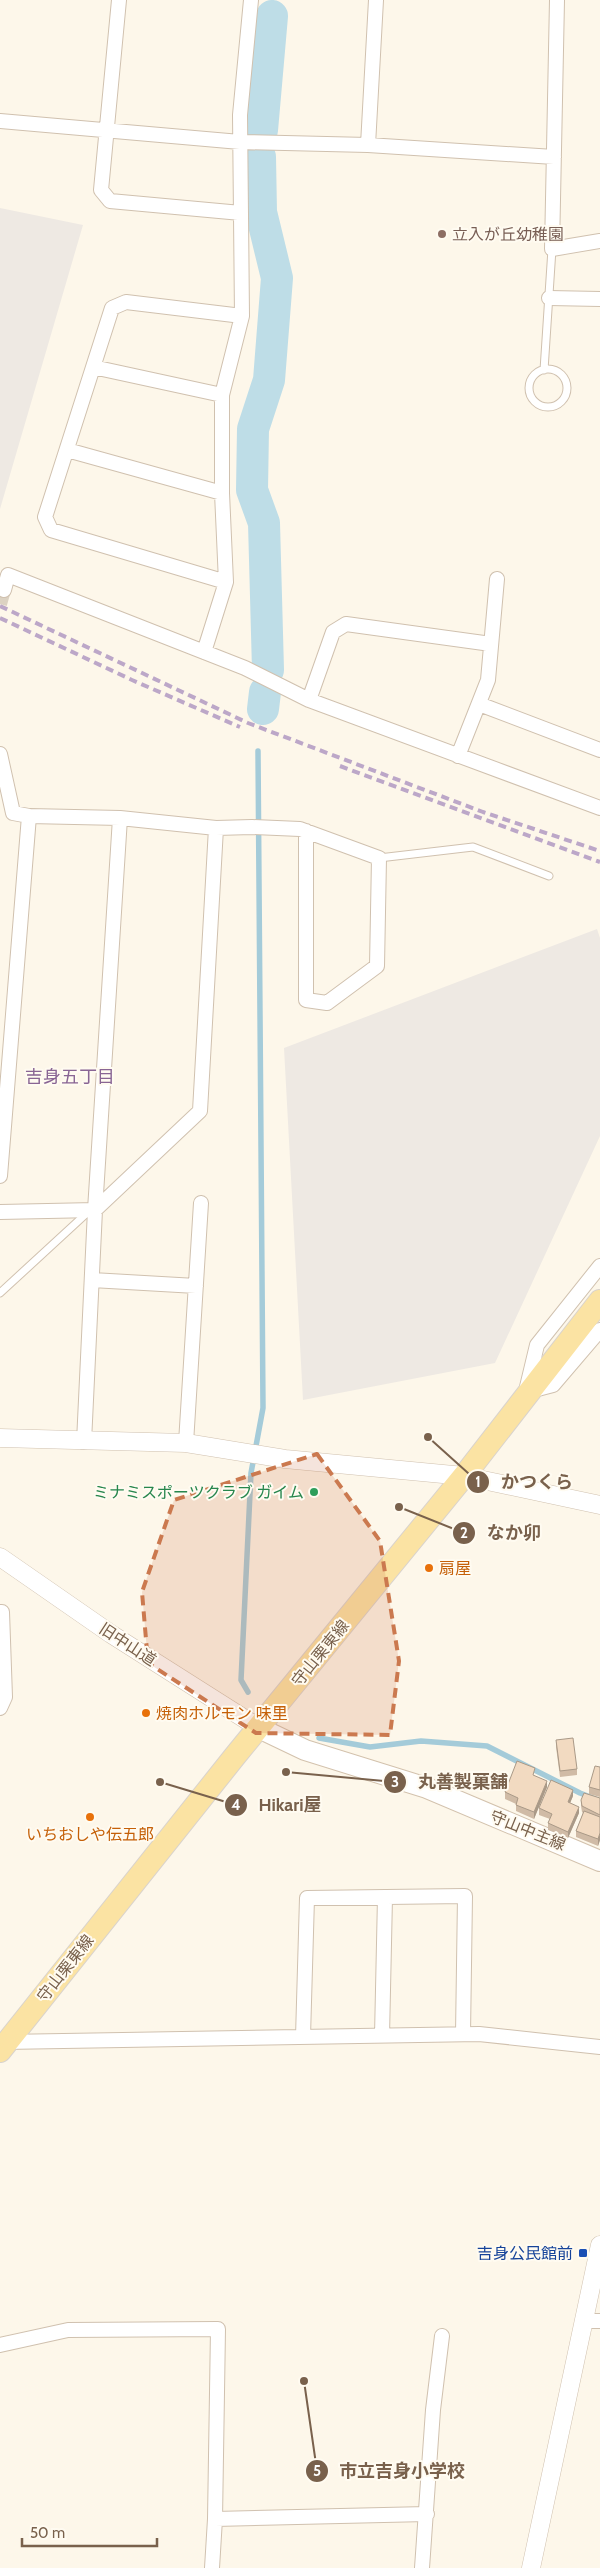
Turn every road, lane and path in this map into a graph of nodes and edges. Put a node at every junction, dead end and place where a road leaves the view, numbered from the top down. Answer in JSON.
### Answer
{"nodes":[{"id":1,"x":120,"y":0,"type":"edge"},
{"id":2,"x":251,"y":0,"type":"edge"},
{"id":3,"x":376,"y":0,"type":"edge"},
{"id":4,"x":557,"y":0,"type":"edge"},
{"id":5,"x":0,"y":121,"type":"edge"},
{"id":6,"x":107,"y":130,"type":"junction"},
{"id":7,"x":240,"y":142,"type":"junction"},
{"id":8,"x":368,"y":145,"type":"junction"},
{"id":9,"x":554,"y":157,"type":"junction"},
{"id":10,"x":241,"y":214,"type":"junction"},
{"id":11,"x":600,"y":241,"type":"edge"},
{"id":12,"x":552,"y":248,"type":"junction"},
{"id":13,"x":549,"y":298,"type":"junction"},
{"id":14,"x":600,"y":299,"type":"edge"},
{"id":15,"x":242,"y":316,"type":"junction"},
{"id":16,"x":93,"y":367,"type":"junction"},
{"id":17,"x":544,"y":370,"type":"junction"},
{"id":18,"x":222,"y":395,"type":"junction"},
{"id":19,"x":67,"y":450,"type":"junction"},
{"id":20,"x":222,"y":493,"type":"junction"},
{"id":21,"x":497,"y":579,"type":"dead end"},
{"id":22,"x":226,"y":582,"type":"junction"},
{"id":23,"x":4,"y":590,"type":"dead end"},
{"id":24,"x":491,"y":644,"type":"junction"},
{"id":25,"x":204,"y":652,"type":"junction"},
{"id":26,"x":309,"y":700,"type":"junction"},
{"id":27,"x":479,"y":704,"type":"junction"},
{"id":28,"x":600,"y":750,"type":"edge"},
{"id":29,"x":0,"y":754,"type":"edge"},
{"id":30,"x":458,"y":756,"type":"junction"},
{"id":31,"x":600,"y":808,"type":"edge"},
{"id":32,"x":30,"y":816,"type":"junction"},
{"id":33,"x":120,"y":818,"type":"junction"},
{"id":34,"x":216,"y":828,"type":"junction"},
{"id":35,"x":306,"y":831,"type":"junction"},
{"id":36,"x":379,"y":858,"type":"junction"},
{"id":37,"x":549,"y":876,"type":"dead end"},
{"id":38,"x":0,"y":1168,"type":"edge"},
{"id":39,"x":0,"y":1176,"type":"edge"},
{"id":40,"x":201,"y":1203,"type":"dead end"},
{"id":41,"x":93,"y":1210,"type":"junction"},
{"id":42,"x":0,"y":1212,"type":"edge"},
{"id":43,"x":600,"y":1266,"type":"edge"},
{"id":44,"x":92,"y":1280,"type":"junction"},
{"id":45,"x":196,"y":1286,"type":"junction"},
{"id":46,"x":0,"y":1293,"type":"edge"},
{"id":47,"x":600,"y":1301,"type":"edge"},
{"id":48,"x":600,"y":1330,"type":"edge"},
{"id":49,"x":527,"y":1395,"type":"junction"},
{"id":50,"x":0,"y":1438,"type":"edge"},
{"id":51,"x":84,"y":1442,"type":"junction"},
{"id":52,"x":186,"y":1443,"type":"junction"},
{"id":53,"x":464,"y":1476,"type":"junction"},
{"id":54,"x":600,"y":1505,"type":"edge"},
{"id":55,"x":0,"y":1556,"type":"edge"},
{"id":56,"x":0,"y":1612,"type":"edge"},
{"id":57,"x":0,"y":1708,"type":"edge"},
{"id":58,"x":259,"y":1728,"type":"junction"},
{"id":59,"x":600,"y":1861,"type":"edge"},
{"id":60,"x":385,"y":1897,"type":"junction"},
{"id":61,"x":462,"y":2034,"type":"junction"},
{"id":62,"x":382,"y":2036,"type":"junction"},
{"id":63,"x":303,"y":2037,"type":"junction"},
{"id":64,"x":2,"y":2045,"type":"edge"},
{"id":65,"x":600,"y":2047,"type":"edge"},
{"id":66,"x":600,"y":2245,"type":"edge"},
{"id":67,"x":592,"y":2321,"type":"edge"},
{"id":68,"x":442,"y":2336,"type":"dead end"},
{"id":69,"x":0,"y":2345,"type":"edge"},
{"id":70,"x":427,"y":2514,"type":"junction"},
{"id":71,"x":215,"y":2519,"type":"junction"},
{"id":72,"x":212,"y":2568,"type":"edge"},
{"id":73,"x":422,"y":2568,"type":"edge"},
{"id":74,"x":532,"y":2568,"type":"edge"}],
"edges":[{"from":1,"to":6,"type":"street"},
{"from":2,"to":7,"type":"street"},
{"from":3,"to":8,"type":"street"},
{"from":4,"to":9,"type":"street"},
{"from":5,"to":6,"type":"street"},
{"from":6,"to":7,"type":"street"},
{"from":6,"to":10,"type":"street"},
{"from":7,"to":8,"type":"street"},
{"from":7,"to":10,"type":"street"},
{"from":8,"to":9,"type":"street"},
{"from":9,"to":12,"type":"street"},
{"from":10,"to":15,"type":"street"},
{"from":11,"to":12,"type":"street"},
{"from":12,"to":13,"type":"lane"},
{"from":13,"to":14,"type":"street"},
{"from":13,"to":17,"type":"lane"},
{"from":15,"to":16,"type":"street"},
{"from":15,"to":18,"type":"street"},
{"from":16,"to":18,"type":"street"},
{"from":16,"to":19,"type":"street"},
{"from":17,"to":17,"type":"lane"},
{"from":18,"to":20,"type":"street"},
{"from":19,"to":20,"type":"street"},
{"from":19,"to":22,"type":"street"},
{"from":20,"to":22,"type":"street"},
{"from":21,"to":24,"type":"street"},
{"from":22,"to":25,"type":"street"},
{"from":23,"to":25,"type":"street"},
{"from":24,"to":26,"type":"street"},
{"from":24,"to":27,"type":"street"},
{"from":25,"to":26,"type":"street"},
{"from":26,"to":30,"type":"street"},
{"from":27,"to":28,"type":"street"},
{"from":27,"to":30,"type":"street"},
{"from":29,"to":32,"type":"street"},
{"from":30,"to":31,"type":"street"},
{"from":32,"to":33,"type":"street"},
{"from":32,"to":38,"type":"street"},
{"from":33,"to":34,"type":"street"},
{"from":33,"to":41,"type":"street"},
{"from":34,"to":35,"type":"street"},
{"from":34,"to":41,"type":"street"},
{"from":35,"to":36,"type":"street"},
{"from":35,"to":36,"type":"street"},
{"from":36,"to":37,"type":"lane"},
{"from":38,"to":39,"type":"street"},
{"from":40,"to":45,"type":"street"},
{"from":41,"to":42,"type":"street"},
{"from":41,"to":44,"type":"street"},
{"from":41,"to":46,"type":"lane"},
{"from":43,"to":49,"type":"street"},
{"from":44,"to":45,"type":"street"},
{"from":44,"to":51,"type":"street"},
{"from":45,"to":52,"type":"street"},
{"from":47,"to":49,"type":"main road","name":"守山栗東線"},
{"from":48,"to":49,"type":"street"},
{"from":49,"to":53,"type":"main road","name":"守山栗東線"},
{"from":50,"to":51,"type":"street"},
{"from":51,"to":52,"type":"street"},
{"from":52,"to":53,"type":"street"},
{"from":53,"to":54,"type":"street"},
{"from":53,"to":58,"type":"main road","name":"守山栗東線"},
{"from":55,"to":58,"type":"street","name":"旧中山道"},
{"from":56,"to":57,"type":"street"},
{"from":58,"to":59,"type":"main road","name":"守山中主線"},
{"from":58,"to":64,"type":"main road","name":"守山栗東線"},
{"from":60,"to":61,"type":"street"},
{"from":60,"to":62,"type":"street"},
{"from":60,"to":63,"type":"street"},
{"from":61,"to":62,"type":"street"},
{"from":61,"to":65,"type":"street"},
{"from":62,"to":63,"type":"street"},
{"from":63,"to":64,"type":"street"},
{"from":66,"to":67,"type":"street"},
{"from":67,"to":74,"type":"street"},
{"from":68,"to":70,"type":"street"},
{"from":69,"to":71,"type":"street"},
{"from":70,"to":71,"type":"street"},
{"from":70,"to":73,"type":"street"},
{"from":71,"to":72,"type":"street"}]}
